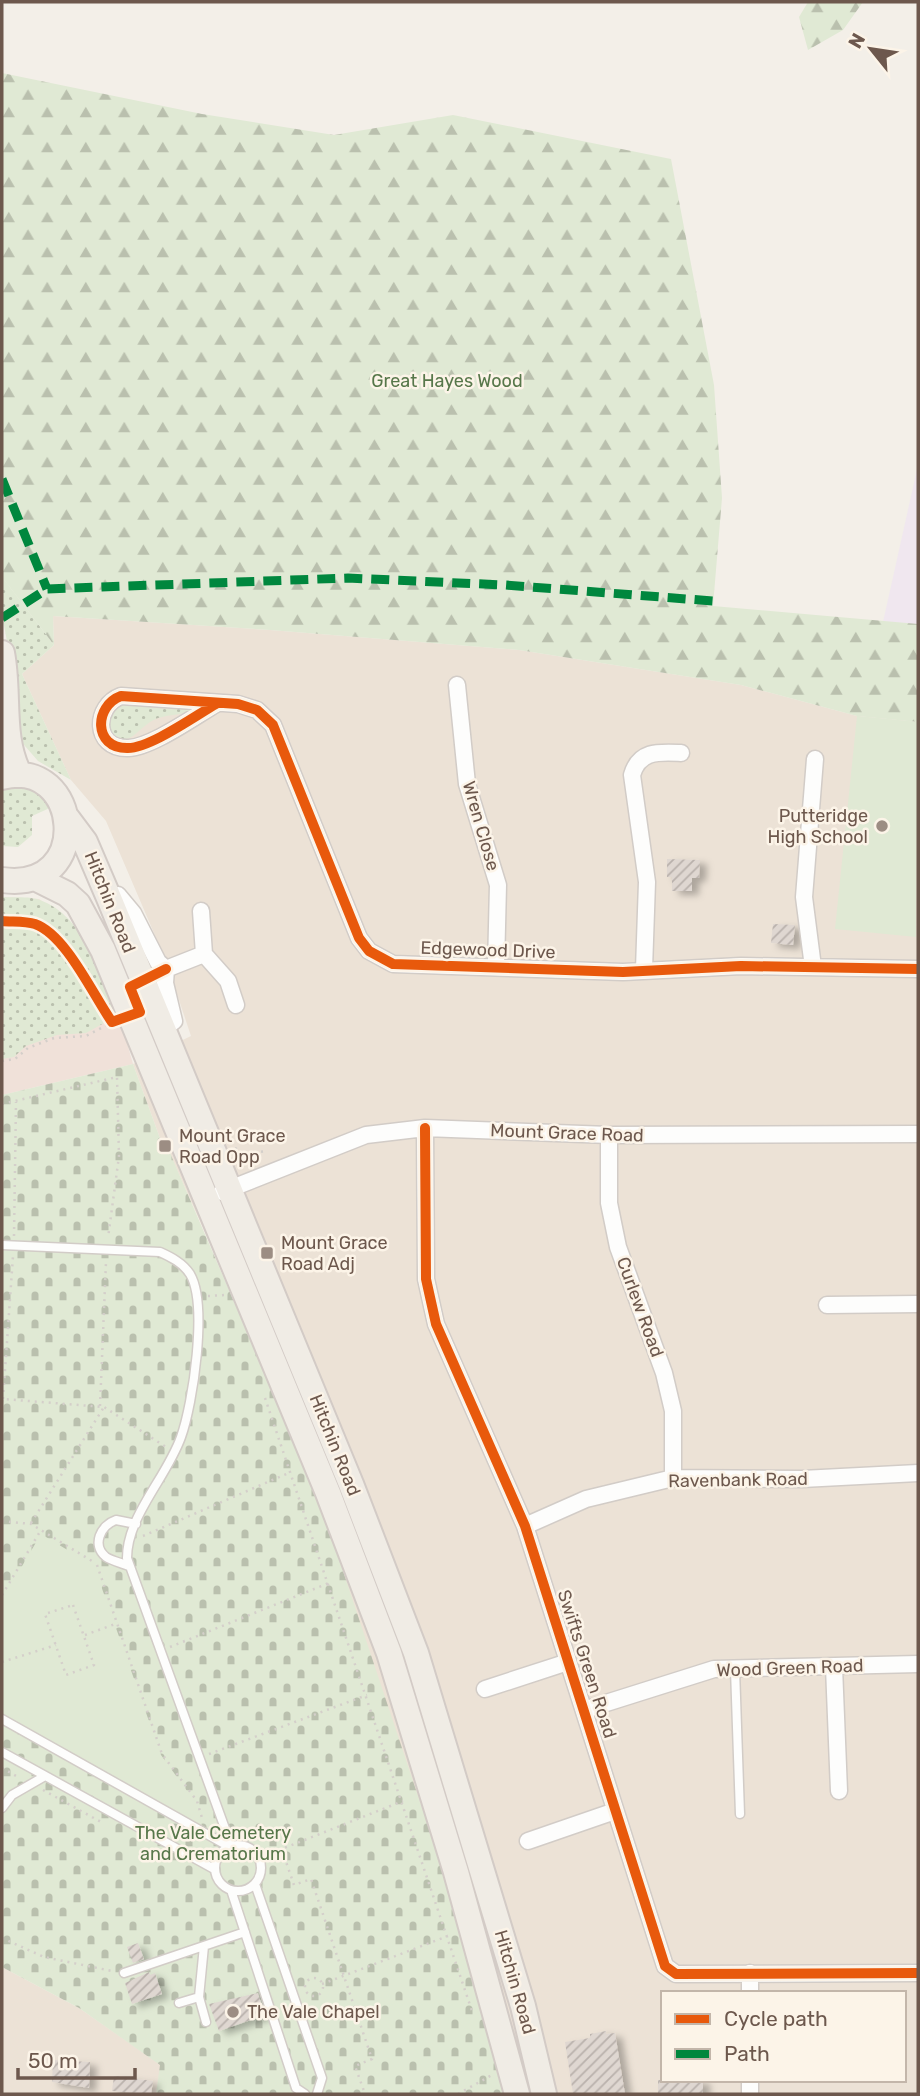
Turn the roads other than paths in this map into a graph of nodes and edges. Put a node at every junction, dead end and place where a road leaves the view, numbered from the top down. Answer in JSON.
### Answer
{"nodes":[{"id":1,"x":2,"y":653,"type":"edge"},
{"id":2,"x":457,"y":685,"type":"dead end"},
{"id":3,"x":216,"y":704,"type":"junction"},
{"id":4,"x":681,"y":753,"type":"dead end"},
{"id":5,"x":816,"y":759,"type":"dead end"},
{"id":6,"x":11,"y":776,"type":"edge"},
{"id":7,"x":67,"y":818,"type":"junction"},
{"id":8,"x":35,"y":878,"type":"junction"},
{"id":9,"x":2,"y":880,"type":"edge"},
{"id":10,"x":109,"y":898,"type":"junction"},
{"id":11,"x":201,"y":911,"type":"dead end"},
{"id":12,"x":204,"y":954,"type":"junction"},
{"id":13,"x":496,"y":967,"type":"junction"},
{"id":14,"x":813,"y":967,"type":"junction"},
{"id":15,"x":918,"y":968,"type":"edge"},
{"id":16,"x":166,"y":969,"type":"junction"},
{"id":17,"x":644,"y":969,"type":"junction"},
{"id":18,"x":236,"y":1005,"type":"dead end"},
{"id":19,"x":163,"y":1028,"type":"junction"},
{"id":20,"x":425,"y":1129,"type":"junction"},
{"id":21,"x":918,"y":1134,"type":"edge"},
{"id":22,"x":609,"y":1135,"type":"junction"},
{"id":23,"x":217,"y":1194,"type":"junction"},
{"id":24,"x":2,"y":1245,"type":"edge"},
{"id":25,"x":918,"y":1304,"type":"edge"},
{"id":26,"x":827,"y":1305,"type":"dead end"},
{"id":27,"x":918,"y":1473,"type":"edge"},
{"id":28,"x":673,"y":1478,"type":"junction"},
{"id":29,"x":136,"y":1524,"type":"junction"},
{"id":30,"x":525,"y":1526,"type":"junction"},
{"id":31,"x":129,"y":1566,"type":"junction"},
{"id":32,"x":568,"y":1662,"type":"junction"},
{"id":33,"x":918,"y":1664,"type":"edge"},
{"id":34,"x":834,"y":1667,"type":"junction"},
{"id":35,"x":734,"y":1669,"type":"junction"},
{"id":36,"x":485,"y":1689,"type":"dead end"},
{"id":37,"x":584,"y":1710,"type":"junction"},
{"id":38,"x":2,"y":1719,"type":"edge"},
{"id":39,"x":2,"y":1752,"type":"edge"},
{"id":40,"x":45,"y":1776,"type":"junction"},
{"id":41,"x":839,"y":1791,"type":"dead end"},
{"id":42,"x":2,"y":1808,"type":"edge"},
{"id":43,"x":615,"y":1811,"type":"junction"},
{"id":44,"x":740,"y":1814,"type":"dead end"},
{"id":45,"x":528,"y":1841,"type":"dead end"},
{"id":46,"x":229,"y":1846,"type":"junction"},
{"id":47,"x":214,"y":1869,"type":"junction"},
{"id":48,"x":255,"y":1884,"type":"junction"},
{"id":49,"x":231,"y":1890,"type":"junction"},
{"id":50,"x":245,"y":1932,"type":"junction"},
{"id":51,"x":204,"y":1945,"type":"junction"},
{"id":52,"x":124,"y":1973,"type":"road end"},
{"id":53,"x":750,"y":1973,"type":"junction"},
{"id":54,"x":918,"y":1973,"type":"edge"},
{"id":55,"x":750,"y":1991,"type":"edge"},
{"id":56,"x":199,"y":1997,"type":"junction"},
{"id":57,"x":178,"y":2004,"type":"dead end"},
{"id":58,"x":206,"y":2022,"type":"dead end"},
{"id":59,"x":305,"y":2094,"type":"edge"},
{"id":60,"x":317,"y":2094,"type":"edge"},
{"id":61,"x":517,"y":2094,"type":"edge"},
{"id":62,"x":544,"y":2094,"type":"edge"}],
"edges":[{"from":1,"to":6,"type":"main road"},
{"from":2,"to":13,"type":"street","name":"Wren Close"},
{"from":3,"to":3,"type":"street","name":"Edgewood Drive"},
{"from":3,"to":13,"type":"street","name":"Edgewood Drive"},
{"from":4,"to":17,"type":"street"},
{"from":5,"to":14,"type":"street"},
{"from":6,"to":7,"type":"main road","name":"Hitchin Road"},
{"from":7,"to":8,"type":"main road"},
{"from":7,"to":10,"type":"main road","name":"Hitchin Road"},
{"from":8,"to":9,"type":"main road"},
{"from":8,"to":23,"type":"main road","name":"Hitchin Road"},
{"from":10,"to":16,"type":"street"},
{"from":10,"to":19,"type":"main road","name":"Hitchin Road"},
{"from":11,"to":12,"type":"street"},
{"from":12,"to":16,"type":"street"},
{"from":12,"to":18,"type":"street"},
{"from":13,"to":17,"type":"street","name":"Edgewood Drive"},
{"from":14,"to":15,"type":"street","name":"Edgewood Drive"},
{"from":14,"to":17,"type":"street","name":"Edgewood Drive"},
{"from":16,"to":19,"type":"street"},
{"from":19,"to":23,"type":"main road","name":"Hitchin Road"},
{"from":20,"to":22,"type":"street","name":"Mount Grace Road"},
{"from":20,"to":23,"type":"street","name":"Mount Grace Road"},
{"from":20,"to":30,"type":"street","name":"Swifts Green Road"},
{"from":21,"to":22,"type":"street","name":"Mount Grace Road"},
{"from":22,"to":28,"type":"street","name":"Curlew Road"},
{"from":23,"to":61,"type":"main road","name":"Hitchin Road"},
{"from":23,"to":62,"type":"main road","name":"Hitchin Road"},
{"from":24,"to":29,"type":"lane"},
{"from":25,"to":26,"type":"street"},
{"from":27,"to":28,"type":"street","name":"Ravenbank Road"},
{"from":28,"to":30,"type":"street","name":"Ravenbank Road"},
{"from":29,"to":31,"type":"lane"},
{"from":29,"to":31,"type":"lane"},
{"from":30,"to":32,"type":"street","name":"Swifts Green Road"},
{"from":31,"to":46,"type":"lane"},
{"from":32,"to":36,"type":"street","name":"Swifts Green Road"},
{"from":32,"to":37,"type":"street","name":"Swifts Green Road"},
{"from":33,"to":34,"type":"street","name":"Wood Green Road"},
{"from":34,"to":35,"type":"street","name":"Wood Green Road"},
{"from":34,"to":41,"type":"street"},
{"from":35,"to":37,"type":"street","name":"Wood Green Road"},
{"from":35,"to":44,"type":"lane"},
{"from":37,"to":43,"type":"street","name":"Swifts Green Road"},
{"from":38,"to":46,"type":"lane"},
{"from":39,"to":40,"type":"lane"},
{"from":40,"to":42,"type":"lane"},
{"from":40,"to":47,"type":"lane"},
{"from":43,"to":45,"type":"street"},
{"from":43,"to":53,"type":"street","name":"Swifts Green Road"},
{"from":46,"to":47,"type":"lane"},
{"from":46,"to":48,"type":"lane"},
{"from":47,"to":49,"type":"lane"},
{"from":48,"to":49,"type":"lane"},
{"from":48,"to":60,"type":"lane"},
{"from":49,"to":50,"type":"lane"},
{"from":50,"to":51,"type":"lane"},
{"from":50,"to":59,"type":"lane"},
{"from":51,"to":52,"type":"lane"},
{"from":51,"to":56,"type":"lane"},
{"from":53,"to":54,"type":"street","name":"Swifts Green Road"},
{"from":53,"to":55,"type":"street"},
{"from":56,"to":57,"type":"lane"},
{"from":56,"to":58,"type":"lane"}]}
